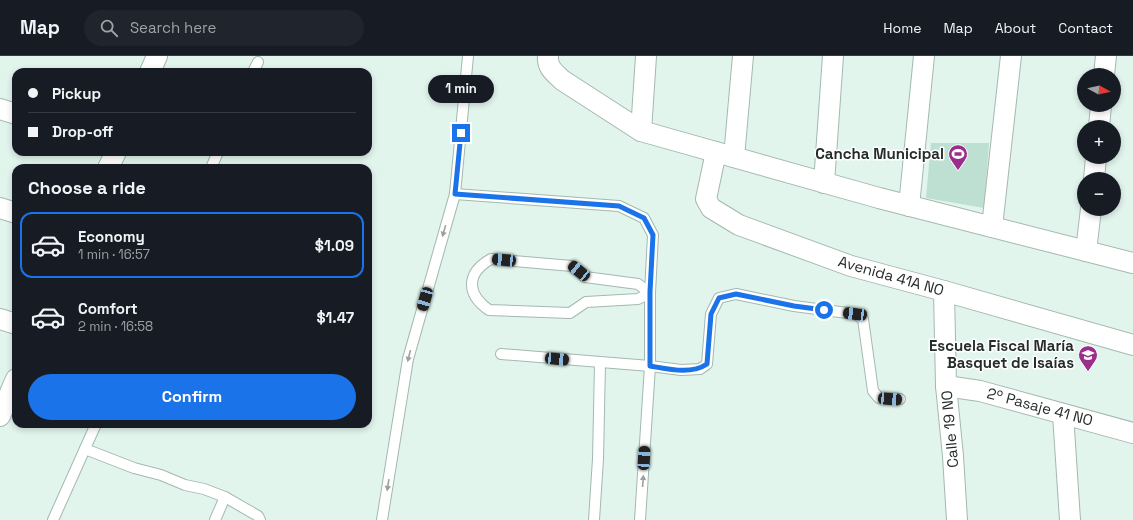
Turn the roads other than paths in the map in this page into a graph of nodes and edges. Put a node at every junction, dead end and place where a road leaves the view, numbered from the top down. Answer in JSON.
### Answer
{"nodes":[{"id":1,"x":157,"y":56,"type":"edge"},
{"id":2,"x":468,"y":56,"type":"edge"},
{"id":3,"x":548,"y":56,"type":"edge"},
{"id":4,"x":646,"y":56,"type":"edge"},
{"id":5,"x":743,"y":56,"type":"edge"},
{"id":6,"x":833,"y":56,"type":"edge"},
{"id":7,"x":924,"y":56,"type":"edge"},
{"id":8,"x":1011,"y":56,"type":"edge"},
{"id":9,"x":1106,"y":56,"type":"edge"},
{"id":10,"x":258,"y":62,"type":"dead end"},
{"id":11,"x":152,"y":68,"type":"edge"},
{"id":12,"x":255,"y":68,"type":"edge"},
{"id":13,"x":1105,"y":68,"type":"edge"},
{"id":14,"x":0,"y":109,"type":"edge"},
{"id":15,"x":12,"y":113,"type":"edge"},
{"id":16,"x":641,"y":131,"type":"junction"},
{"id":17,"x":725,"y":155,"type":"junction"},
{"id":18,"x":824,"y":183,"type":"junction"},
{"id":19,"x":455,"y":194,"type":"junction"},
{"id":20,"x":909,"y":206,"type":"junction"},
{"id":21,"x":0,"y":208,"type":"edge"},
{"id":22,"x":12,"y":212,"type":"edge"},
{"id":23,"x":1089,"y":216,"type":"edge"},
{"id":24,"x":992,"y":227,"type":"junction"},
{"id":25,"x":1086,"y":251,"type":"junction"},
{"id":26,"x":1133,"y":263,"type":"edge"},
{"id":27,"x":944,"y":291,"type":"junction"},
{"id":28,"x":650,"y":292,"type":"junction"},
{"id":29,"x":0,"y":319,"type":"edge"},
{"id":30,"x":12,"y":323,"type":"edge"},
{"id":31,"x":1133,"y":345,"type":"edge"},
{"id":32,"x":501,"y":354,"type":"dead end"},
{"id":33,"x":600,"y":363,"type":"junction"},
{"id":34,"x":650,"y":366,"type":"junction"},
{"id":35,"x":946,"y":386,"type":"junction"},
{"id":36,"x":12,"y":388,"type":"edge"},
{"id":37,"x":900,"y":399,"type":"dead end"},
{"id":38,"x":1063,"y":414,"type":"junction"},
{"id":39,"x":0,"y":416,"type":"edge"},
{"id":40,"x":94,"y":428,"type":"edge"},
{"id":41,"x":1133,"y":433,"type":"edge"},
{"id":42,"x":86,"y":449,"type":"junction"},
{"id":43,"x":225,"y":497,"type":"junction"},
{"id":44,"x":53,"y":520,"type":"edge"},
{"id":45,"x":215,"y":520,"type":"edge"},
{"id":46,"x":260,"y":520,"type":"edge"},
{"id":47,"x":382,"y":520,"type":"edge"},
{"id":48,"x":594,"y":520,"type":"edge"},
{"id":49,"x":640,"y":520,"type":"edge"},
{"id":50,"x":957,"y":520,"type":"edge"},
{"id":51,"x":1070,"y":520,"type":"edge"}],
"edges":[{"from":1,"to":11,"type":"street"},
{"from":2,"to":19,"type":"lane"},
{"from":3,"to":16,"type":"street"},
{"from":4,"to":16,"type":"street"},
{"from":5,"to":17,"type":"street","name":"Avenida 41A NO"},
{"from":6,"to":18,"type":"street"},
{"from":7,"to":20,"type":"street"},
{"from":8,"to":24,"type":"street"},
{"from":9,"to":13,"type":"street"},
{"from":10,"to":12,"type":"lane"},
{"from":14,"to":15,"type":"street"},
{"from":16,"to":17,"type":"street"},
{"from":17,"to":18,"type":"street"},
{"from":17,"to":27,"type":"street","name":"Avenida 41A NO"},
{"from":18,"to":20,"type":"street"},
{"from":19,"to":28,"type":"lane"},
{"from":19,"to":47,"type":"lane","one_way":true},
{"from":20,"to":24,"type":"street"},
{"from":21,"to":22,"type":"street"},
{"from":23,"to":25,"type":"street"},
{"from":24,"to":25,"type":"street"},
{"from":25,"to":26,"type":"street"},
{"from":27,"to":31,"type":"street","name":"Avenida 41A NO"},
{"from":27,"to":35,"type":"street","name":"Calle 19 NO"},
{"from":28,"to":28,"type":"lane"},
{"from":28,"to":34,"type":"lane"},
{"from":29,"to":30,"type":"street"},
{"from":32,"to":33,"type":"lane"},
{"from":33,"to":34,"type":"lane"},
{"from":33,"to":48,"type":"lane"},
{"from":34,"to":37,"type":"lane"},
{"from":49,"to":34,"type":"lane","one_way":true},
{"from":35,"to":38,"type":"street","name":"2º Pasaje 41 NO"},
{"from":35,"to":50,"type":"street","name":"Calle 19 NO"},
{"from":36,"to":39,"type":"street"},
{"from":38,"to":41,"type":"street","name":"2º Pasaje 41 NO"},
{"from":38,"to":51,"type":"street"},
{"from":40,"to":42,"type":"lane"},
{"from":42,"to":43,"type":"lane"},
{"from":42,"to":44,"type":"lane"},
{"from":43,"to":45,"type":"lane"},
{"from":43,"to":46,"type":"lane"}]}
